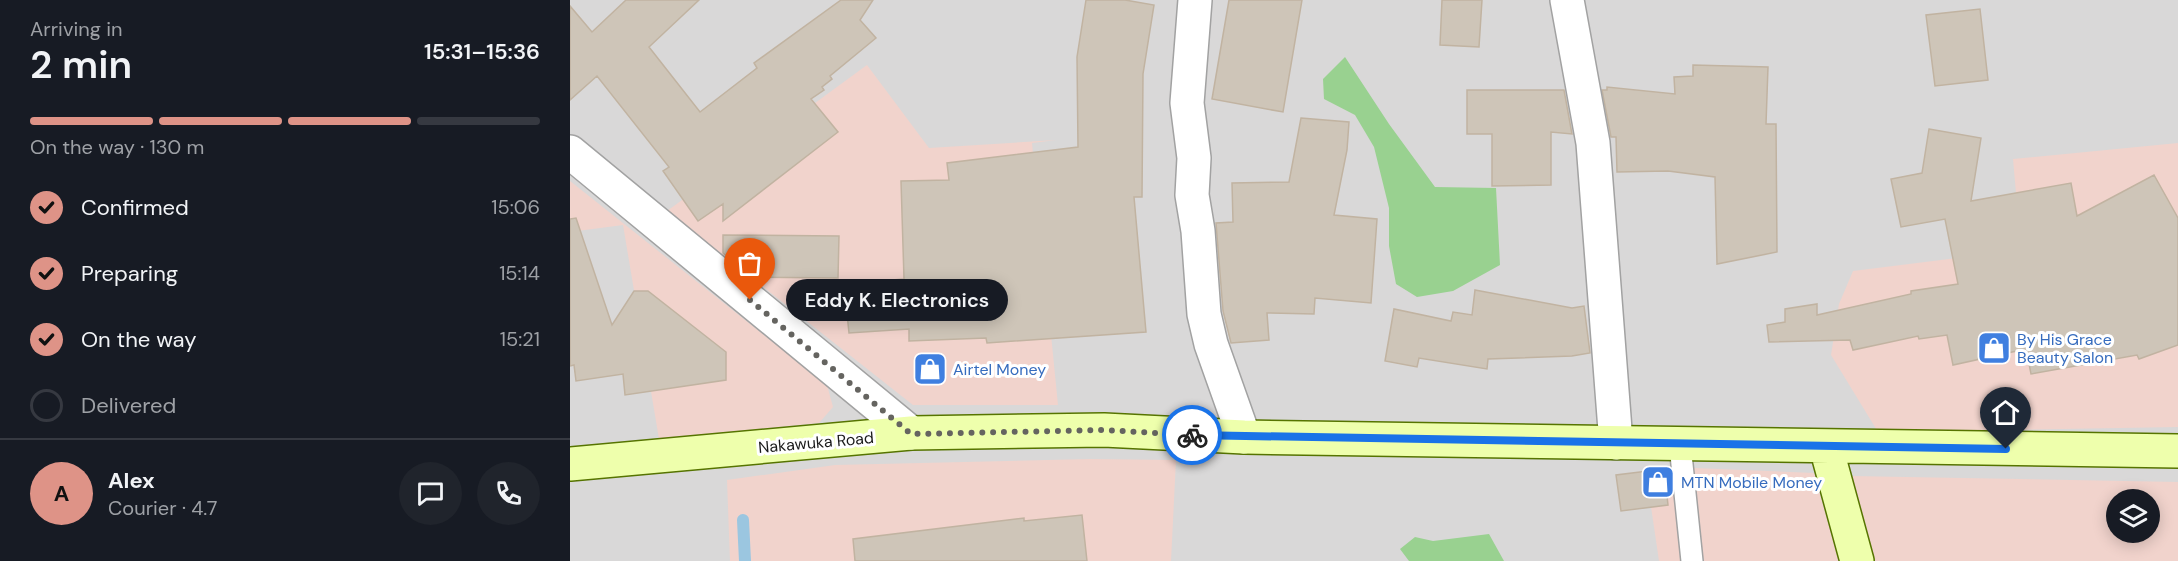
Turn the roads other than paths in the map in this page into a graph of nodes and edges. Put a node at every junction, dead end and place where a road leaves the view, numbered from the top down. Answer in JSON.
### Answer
{"nodes":[{"id":1,"x":1195,"y":0,"type":"edge"},
{"id":2,"x":1567,"y":0,"type":"edge"},
{"id":3,"x":570,"y":152,"type":"edge"},
{"id":4,"x":911,"y":434,"type":"junction"},
{"id":5,"x":1245,"y":437,"type":"junction"},
{"id":6,"x":1616,"y":443,"type":"junction"},
{"id":7,"x":1680,"y":445,"type":"junction"},
{"id":8,"x":1826,"y":447,"type":"junction"},
{"id":9,"x":2178,"y":452,"type":"edge"},
{"id":10,"x":570,"y":464,"type":"edge"},
{"id":11,"x":1692,"y":561,"type":"edge"},
{"id":12,"x":1857,"y":561,"type":"edge"}],
"edges":[{"from":1,"to":5,"type":"street"},
{"from":2,"to":6,"type":"street"},
{"from":3,"to":4,"type":"street"},
{"from":4,"to":5,"type":"main road","name":"Nakawuka Road"},
{"from":4,"to":10,"type":"main road","name":"Nakawuka Road"},
{"from":5,"to":6,"type":"main road","name":"Nakawuka Road"},
{"from":6,"to":7,"type":"main road","name":"Nakawuka Road"},
{"from":7,"to":8,"type":"main road","name":"Nakawuka Road"},
{"from":7,"to":11,"type":"lane"},
{"from":8,"to":9,"type":"main road","name":"Nakawuka Road"},
{"from":8,"to":12,"type":"main road"}]}
